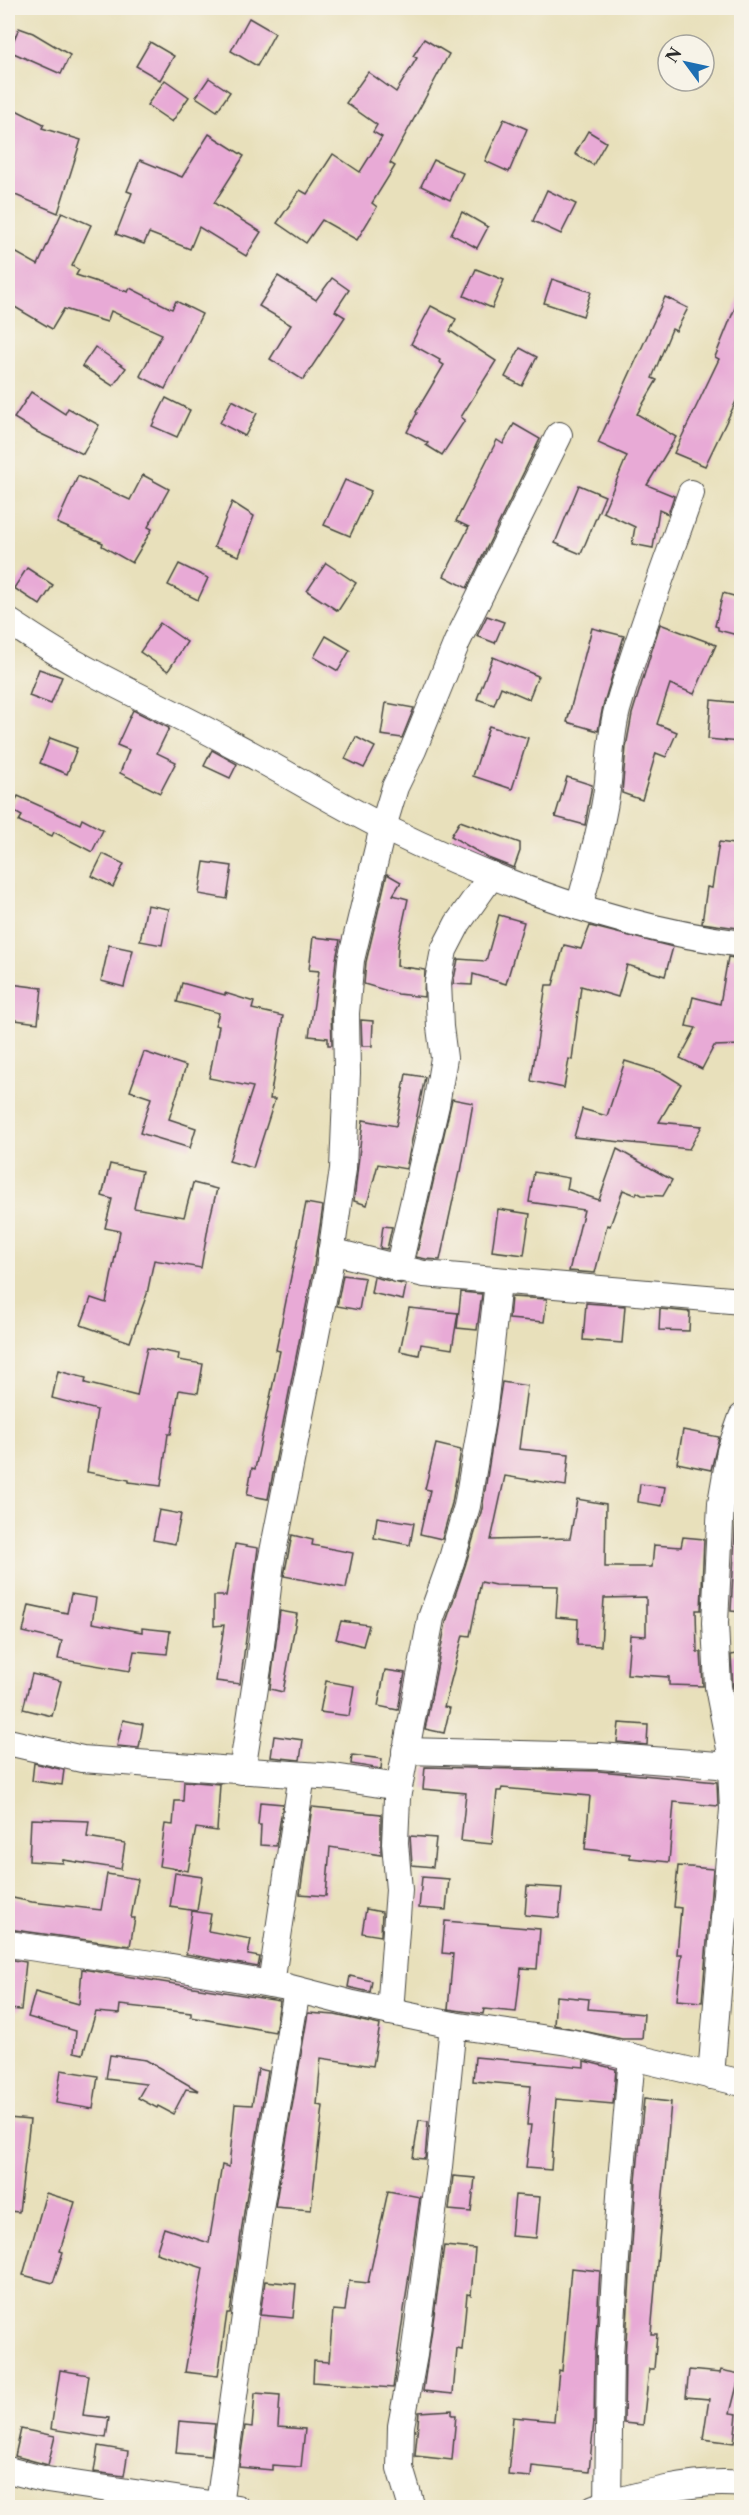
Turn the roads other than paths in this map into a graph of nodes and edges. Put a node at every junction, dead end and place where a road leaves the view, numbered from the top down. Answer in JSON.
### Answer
{"nodes":[{"id":1,"x":559,"y":435,"type":"dead end"},
{"id":2,"x":691,"y":493,"type":"dead end"},
{"id":3,"x":8,"y":621,"type":"edge"},
{"id":4,"x":383,"y":827,"type":"junction"},
{"id":5,"x":492,"y":875,"type":"junction"},
{"id":6,"x":579,"y":907,"type":"junction"},
{"id":7,"x":741,"y":944,"type":"edge"},
{"id":8,"x":331,"y":1251,"type":"junction"},
{"id":9,"x":398,"y":1269,"type":"junction"},
{"id":10,"x":498,"y":1282,"type":"junction"},
{"id":11,"x":741,"y":1301,"type":"edge"},
{"id":12,"x":741,"y":1417,"type":"edge"},
{"id":13,"x":8,"y":1742,"type":"edge"},
{"id":14,"x":405,"y":1750,"type":"junction"},
{"id":15,"x":731,"y":1766,"type":"junction"},
{"id":16,"x":243,"y":1771,"type":"junction"},
{"id":17,"x":302,"y":1775,"type":"junction"},
{"id":18,"x":399,"y":1787,"type":"junction"},
{"id":19,"x":8,"y":1944,"type":"edge"},
{"id":20,"x":272,"y":1984,"type":"junction"},
{"id":21,"x":297,"y":1989,"type":"junction"},
{"id":22,"x":390,"y":2012,"type":"junction"},
{"id":23,"x":453,"y":2025,"type":"junction"},
{"id":24,"x":632,"y":2057,"type":"junction"},
{"id":25,"x":711,"y":2076,"type":"junction"},
{"id":26,"x":741,"y":2083,"type":"edge"},
{"id":27,"x":8,"y":2470,"type":"edge"},
{"id":28,"x":741,"y":2484,"type":"edge"},
{"id":29,"x":92,"y":2497,"type":"edge"},
{"id":30,"x":228,"y":2506,"type":"edge"},
{"id":31,"x":601,"y":2506,"type":"edge"},
{"id":32,"x":412,"y":2508,"type":"edge"}],
"edges":[{"from":1,"to":4,"type":"street"},
{"from":2,"to":6,"type":"street"},
{"from":3,"to":4,"type":"street"},
{"from":4,"to":5,"type":"street"},
{"from":4,"to":8,"type":"street"},
{"from":5,"to":6,"type":"street"},
{"from":5,"to":9,"type":"street"},
{"from":6,"to":7,"type":"street"},
{"from":8,"to":9,"type":"street"},
{"from":8,"to":16,"type":"street"},
{"from":9,"to":10,"type":"street"},
{"from":10,"to":11,"type":"street"},
{"from":10,"to":14,"type":"street"},
{"from":12,"to":15,"type":"street"},
{"from":13,"to":16,"type":"street"},
{"from":14,"to":15,"type":"street"},
{"from":14,"to":18,"type":"street"},
{"from":15,"to":25,"type":"street"},
{"from":16,"to":17,"type":"street"},
{"from":17,"to":18,"type":"street"},
{"from":17,"to":20,"type":"street"},
{"from":18,"to":22,"type":"street"},
{"from":19,"to":20,"type":"street"},
{"from":20,"to":21,"type":"street"},
{"from":21,"to":22,"type":"street"},
{"from":21,"to":30,"type":"street"},
{"from":22,"to":23,"type":"street"},
{"from":23,"to":24,"type":"street"},
{"from":23,"to":32,"type":"street"},
{"from":24,"to":25,"type":"street"},
{"from":24,"to":31,"type":"street"},
{"from":25,"to":26,"type":"street"},
{"from":27,"to":29,"type":"street"},
{"from":28,"to":31,"type":"street"},
{"from":29,"to":30,"type":"street"}]}
